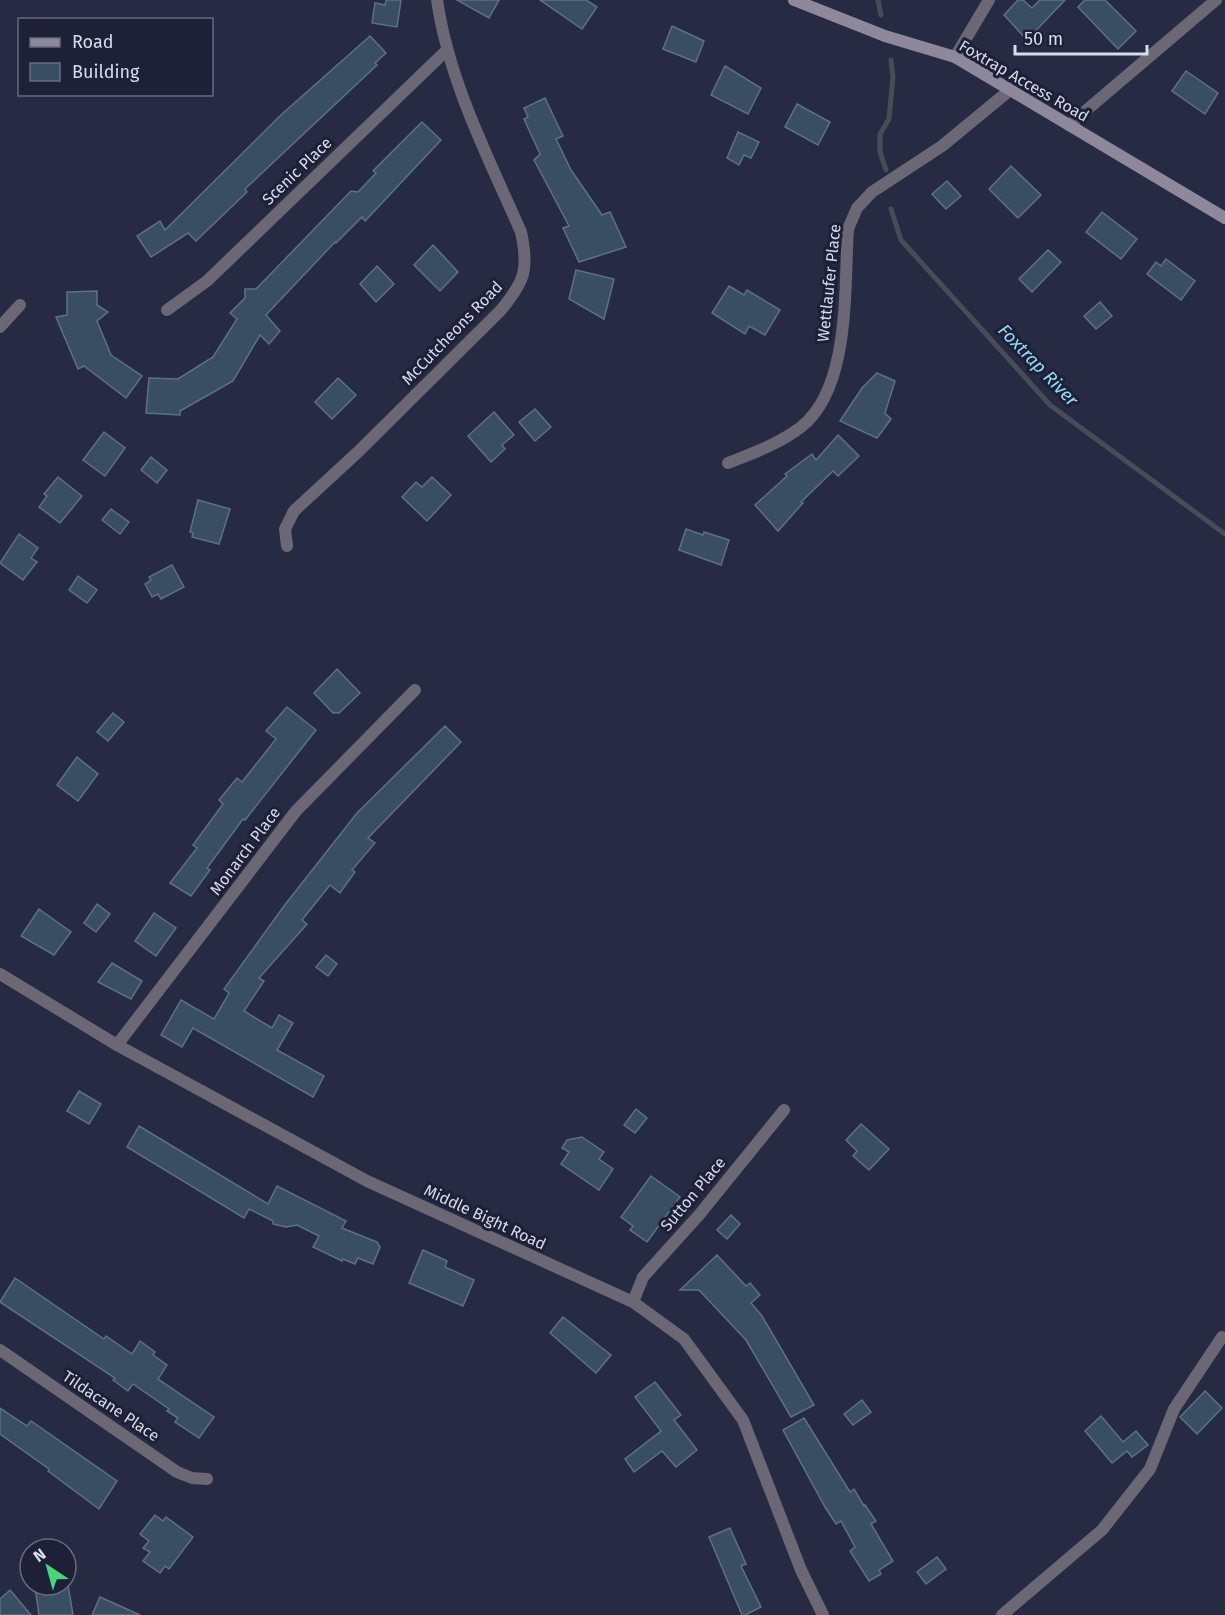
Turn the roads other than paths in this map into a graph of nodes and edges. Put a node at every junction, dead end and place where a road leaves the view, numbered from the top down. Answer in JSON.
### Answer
{"nodes":[{"id":1,"x":437,"y":0,"type":"edge"},
{"id":2,"x":794,"y":0,"type":"edge"},
{"id":3,"x":989,"y":0,"type":"edge"},
{"id":4,"x":1216,"y":0,"type":"edge"},
{"id":5,"x":447,"y":50,"type":"junction"},
{"id":6,"x":955,"y":57,"type":"junction"},
{"id":7,"x":1010,"y":90,"type":"junction"},
{"id":8,"x":1069,"y":125,"type":"junction"},
{"id":9,"x":1225,"y":218,"type":"edge"},
{"id":10,"x":20,"y":305,"type":"dead end"},
{"id":11,"x":167,"y":310,"type":"dead end"},
{"id":12,"x":0,"y":327,"type":"edge"},
{"id":13,"x":728,"y":463,"type":"dead end"},
{"id":14,"x":287,"y":546,"type":"dead end"},
{"id":15,"x":415,"y":690,"type":"dead end"},
{"id":16,"x":0,"y":974,"type":"edge"},
{"id":17,"x":117,"y":1045,"type":"junction"},
{"id":18,"x":784,"y":1110,"type":"dead end"},
{"id":19,"x":633,"y":1302,"type":"junction"},
{"id":20,"x":1222,"y":1336,"type":"dead end"},
{"id":21,"x":0,"y":1350,"type":"edge"},
{"id":22,"x":207,"y":1479,"type":"dead end"},
{"id":23,"x":823,"y":1615,"type":"edge"},
{"id":24,"x":1002,"y":1615,"type":"edge"}],
"edges":[{"from":1,"to":5,"type":"street","name":"McCutcheons Road"},
{"from":2,"to":6,"type":"main road","name":"Foxtrap Access Road"},
{"from":3,"to":6,"type":"street"},
{"from":4,"to":8,"type":"street"},
{"from":5,"to":11,"type":"street","name":"Scenic Place"},
{"from":5,"to":14,"type":"street","name":"McCutcheons Road"},
{"from":6,"to":7,"type":"main road","name":"Foxtrap Access Road"},
{"from":7,"to":8,"type":"main road","name":"Foxtrap Access Road"},
{"from":7,"to":13,"type":"street","name":"Wettlaufer Place"},
{"from":8,"to":9,"type":"main road","name":"Foxtrap Access Road"},
{"from":10,"to":12,"type":"street"},
{"from":15,"to":17,"type":"street","name":"Monarch Place"},
{"from":16,"to":17,"type":"street","name":"Middle Bight Road"},
{"from":17,"to":19,"type":"street","name":"Middle Bight Road"},
{"from":18,"to":19,"type":"street","name":"Sutton Place"},
{"from":19,"to":23,"type":"street","name":"Middle Bight Road"},
{"from":20,"to":24,"type":"street"},
{"from":21,"to":22,"type":"street","name":"Tildacane Place"}]}
